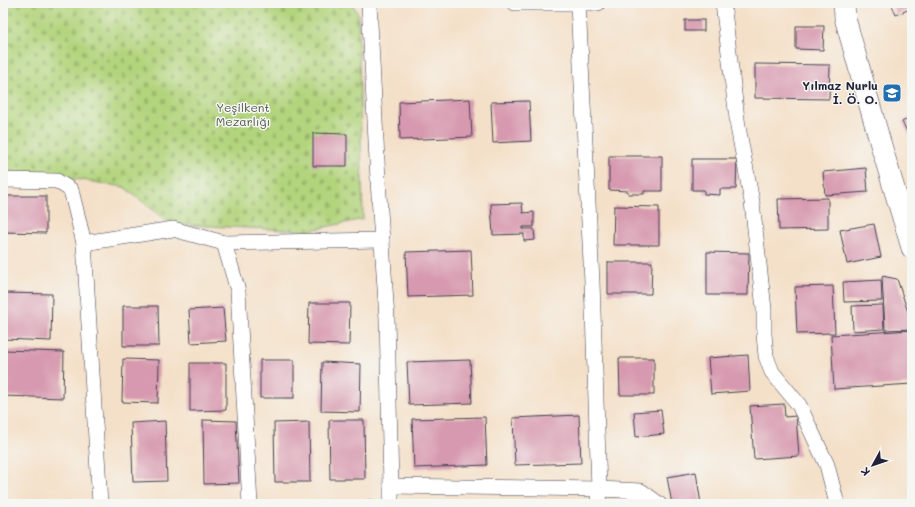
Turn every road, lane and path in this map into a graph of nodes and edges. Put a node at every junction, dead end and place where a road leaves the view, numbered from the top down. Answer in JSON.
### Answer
{"nodes":[{"id":1,"x":369,"y":3,"type":"edge"},
{"id":2,"x":515,"y":3,"type":"edge"},
{"id":3,"x":598,"y":3,"type":"edge"},
{"id":4,"x":723,"y":3,"type":"edge"},
{"id":5,"x":844,"y":3,"type":"edge"},
{"id":6,"x":578,"y":4,"type":"edge"},
{"id":7,"x":3,"y":180,"type":"edge"},
{"id":8,"x":382,"y":240,"type":"junction"},
{"id":9,"x":84,"y":243,"type":"junction"},
{"id":10,"x":224,"y":243,"type":"junction"},
{"id":11,"x":912,"y":248,"type":"edge"},
{"id":12,"x":391,"y":486,"type":"junction"},
{"id":13,"x":599,"y":497,"type":"edge"},
{"id":14,"x":100,"y":504,"type":"edge"},
{"id":15,"x":250,"y":504,"type":"edge"},
{"id":16,"x":391,"y":504,"type":"edge"},
{"id":17,"x":659,"y":504,"type":"edge"},
{"id":18,"x":837,"y":504,"type":"edge"}],
"edges":[{"from":1,"to":8,"type":"street"},
{"from":2,"to":6,"type":"street"},
{"from":3,"to":6,"type":"street"},
{"from":4,"to":18,"type":"street"},
{"from":5,"to":11,"type":"main road"},
{"from":6,"to":13,"type":"street"},
{"from":7,"to":9,"type":"street"},
{"from":8,"to":10,"type":"street"},
{"from":8,"to":12,"type":"street"},
{"from":9,"to":10,"type":"street"},
{"from":9,"to":14,"type":"street"},
{"from":10,"to":15,"type":"street"},
{"from":12,"to":13,"type":"street"},
{"from":12,"to":16,"type":"street"},
{"from":13,"to":17,"type":"street"}]}
